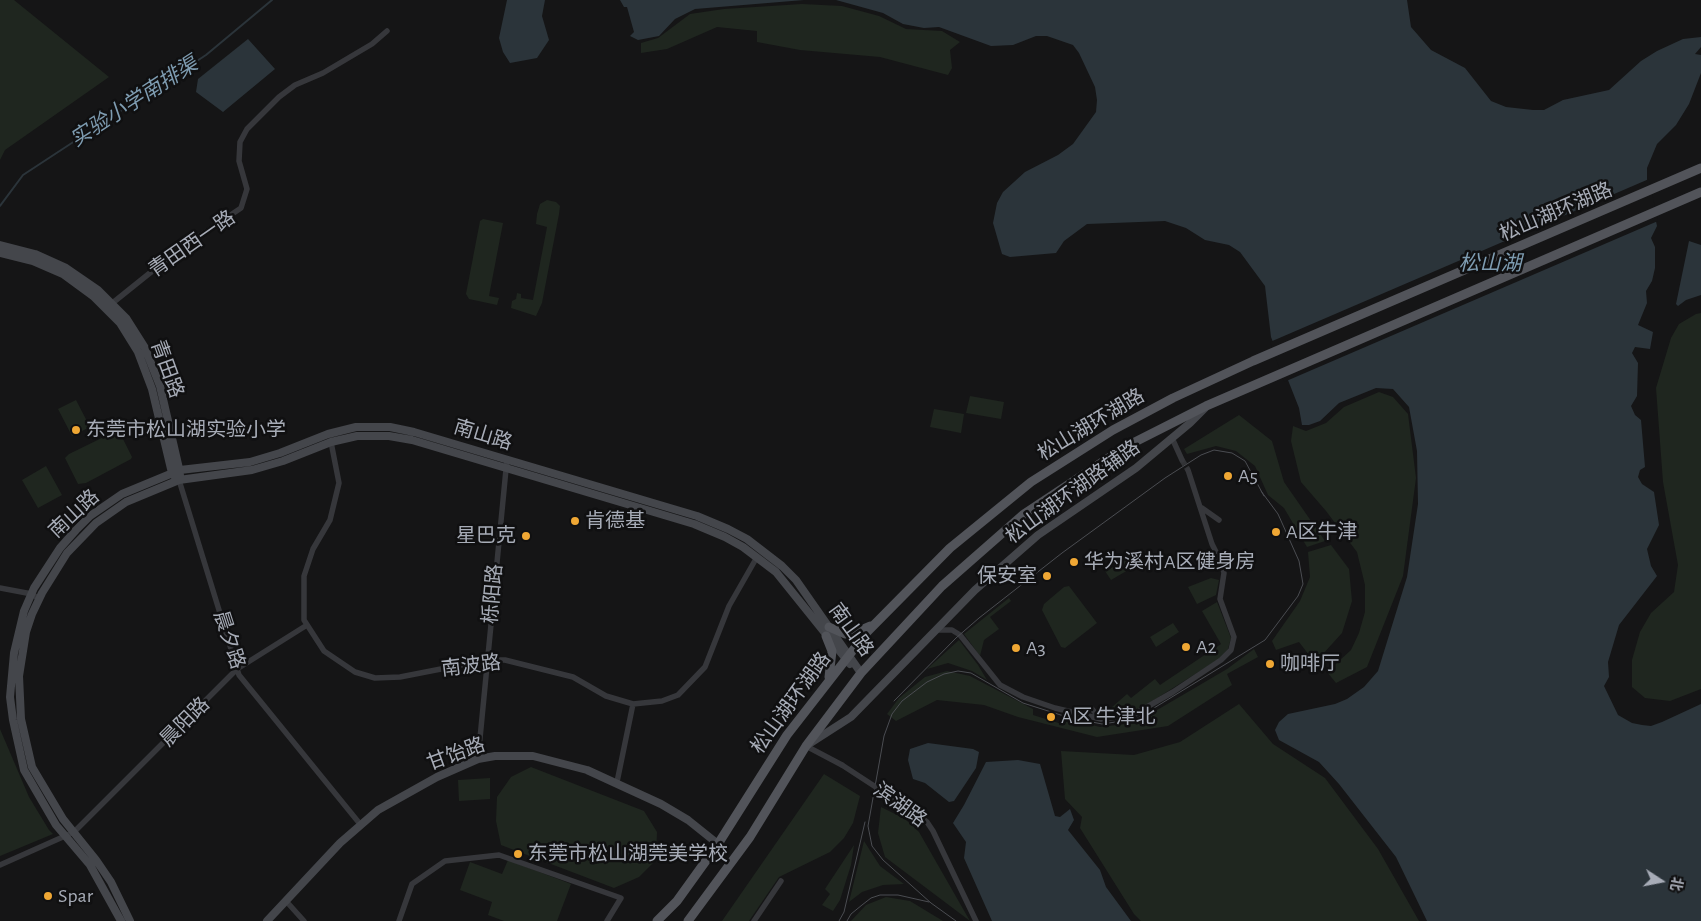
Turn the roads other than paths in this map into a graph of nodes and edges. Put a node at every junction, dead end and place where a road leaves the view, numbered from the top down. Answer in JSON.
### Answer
{"nodes":[{"id":1,"x":387,"y":31,"type":"dead end"},
{"id":2,"x":1701,"y":168,"type":"edge"},
{"id":3,"x":1701,"y":192,"type":"edge"},
{"id":4,"x":0,"y":245,"type":"edge"},
{"id":5,"x":0,"y":253,"type":"edge"},
{"id":6,"x":109,"y":305,"type":"junction"},
{"id":7,"x":1206,"y":406,"type":"junction"},
{"id":8,"x":1172,"y":438,"type":"junction"},
{"id":9,"x":331,"y":442,"type":"junction"},
{"id":10,"x":1182,"y":460,"type":"tunnel mouth"},
{"id":11,"x":505,"y":463,"type":"junction"},
{"id":12,"x":180,"y":470,"type":"junction"},
{"id":13,"x":1188,"y":470,"type":"tunnel mouth"},
{"id":14,"x":172,"y":474,"type":"junction"},
{"id":15,"x":179,"y":480,"type":"junction"},
{"id":16,"x":1202,"y":508,"type":"junction"},
{"id":17,"x":1220,"y":520,"type":"dead end"},
{"id":18,"x":757,"y":557,"type":"junction"},
{"id":19,"x":0,"y":588,"type":"edge"},
{"id":20,"x":35,"y":597,"type":"junction"},
{"id":21,"x":878,"y":620,"type":"junction"},
{"id":22,"x":307,"y":625,"type":"junction"},
{"id":23,"x":933,"y":631,"type":"junction"},
{"id":24,"x":827,"y":632,"type":"junction"},
{"id":25,"x":846,"y":658,"type":"junction"},
{"id":26,"x":488,"y":660,"type":"junction"},
{"id":27,"x":237,"y":670,"type":"junction"},
{"id":28,"x":861,"y":673,"type":"junction"},
{"id":29,"x":825,"y":684,"type":"junction"},
{"id":30,"x":633,"y":704,"type":"junction"},
{"id":31,"x":1092,"y":709,"type":"dead end"},
{"id":32,"x":1102,"y":720,"type":"junction"},
{"id":33,"x":806,"y":746,"type":"junction"},
{"id":34,"x":478,"y":759,"type":"junction"},
{"id":35,"x":616,"y":782,"type":"junction"},
{"id":36,"x":360,"y":824,"type":"junction"},
{"id":37,"x":74,"y":832,"type":"junction"},
{"id":38,"x":65,"y":836,"type":"junction"},
{"id":39,"x":718,"y":844,"type":"junction"},
{"id":40,"x":0,"y":865,"type":"edge"},
{"id":41,"x":781,"y":881,"type":"dead end"},
{"id":42,"x":286,"y":901,"type":"junction"},
{"id":43,"x":691,"y":919,"type":"edge"},
{"id":44,"x":121,"y":921,"type":"edge"},
{"id":45,"x":130,"y":921,"type":"edge"},
{"id":46,"x":267,"y":921,"type":"edge"},
{"id":47,"x":304,"y":921,"type":"edge"},
{"id":48,"x":400,"y":921,"type":"edge"},
{"id":49,"x":607,"y":921,"type":"edge"},
{"id":50,"x":657,"y":921,"type":"edge"},
{"id":51,"x":754,"y":921,"type":"edge"},
{"id":52,"x":976,"y":921,"type":"edge"}],
"edges":[{"from":1,"to":6,"type":"street","name":"青田西一路"},
{"from":2,"to":21,"type":"main road","name":"松山湖环湖路"},
{"from":3,"to":7,"type":"main road","name":"松山湖环湖路"},
{"from":4,"to":6,"type":"main road","name":"青田路"},
{"from":5,"to":6,"type":"main road","name":"青田路"},
{"from":6,"to":12,"type":"main road","name":"青田路"},
{"from":6,"to":14,"type":"main road","name":"青田路"},
{"from":7,"to":8,"type":"main road","name":"松山湖环湖路辅路"},
{"from":7,"to":28,"type":"main road","name":"松山湖环湖路"},
{"from":8,"to":10,"type":"street"},
{"from":8,"to":23,"type":"main road","name":"松山湖环湖路辅路"},
{"from":9,"to":11,"type":"main road","name":"南山路"},
{"from":9,"to":15,"type":"main road","name":"南山路"},
{"from":9,"to":22,"type":"street","name":"南波路"},
{"from":11,"to":12,"type":"main road","name":"南山路"},
{"from":11,"to":18,"type":"main road","name":"南山路"},
{"from":11,"to":24,"type":"main road","name":"南山路"},
{"from":11,"to":26,"type":"street","name":"栎阳路"},
{"from":12,"to":14,"type":"main road","name":"南山路"},
{"from":12,"to":15,"type":"main road","name":"青田路"},
{"from":13,"to":16,"type":"street"},
{"from":14,"to":15,"type":"main road"},
{"from":14,"to":20,"type":"main road","name":"南山路"},
{"from":15,"to":20,"type":"main road","name":"南山路"},
{"from":15,"to":27,"type":"street","name":"晨夕路"},
{"from":16,"to":17,"type":"street"},
{"from":16,"to":32,"type":"street"},
{"from":18,"to":24,"type":"main road","name":"南山路"},
{"from":18,"to":30,"type":"street","name":"南波路"},
{"from":19,"to":20,"type":"street"},
{"from":20,"to":37,"type":"main road","name":"南山路"},
{"from":20,"to":38,"type":"main road","name":"南山路"},
{"from":21,"to":24,"type":"main road"},
{"from":21,"to":25,"type":"main road","name":"松山湖环湖路"},
{"from":22,"to":26,"type":"street","name":"南波路"},
{"from":22,"to":27,"type":"street","name":"晨阳路"},
{"from":23,"to":32,"type":"street"},
{"from":23,"to":33,"type":"main road","name":"松山湖环湖路辅路"},
{"from":24,"to":25,"type":"main road","name":"南山路"},
{"from":24,"to":29,"type":"main road"},
{"from":25,"to":28,"type":"main road","name":"南山路"},
{"from":25,"to":29,"type":"main road","name":"松山湖环湖路"},
{"from":26,"to":30,"type":"street","name":"南波路"},
{"from":26,"to":34,"type":"street","name":"栎阳路"},
{"from":27,"to":36,"type":"street","name":"晨夕路"},
{"from":27,"to":37,"type":"street","name":"晨阳路"},
{"from":28,"to":33,"type":"main road","name":"松山湖环湖路"},
{"from":29,"to":39,"type":"main road","name":"松山湖环湖路"},
{"from":30,"to":35,"type":"street"},
{"from":31,"to":32,"type":"street"},
{"from":33,"to":43,"type":"main road","name":"松山湖环湖路"},
{"from":33,"to":52,"type":"street","name":"滨湖路","bridge":true},
{"from":34,"to":35,"type":"main road","name":"甘饴路"},
{"from":34,"to":36,"type":"main road","name":"甘饴路"},
{"from":35,"to":39,"type":"main road","name":"甘饴路"},
{"from":36,"to":42,"type":"main road","name":"甘饴路"},
{"from":37,"to":38,"type":"street"},
{"from":37,"to":45,"type":"main road","name":"南山路"},
{"from":38,"to":40,"type":"street"},
{"from":38,"to":44,"type":"main road","name":"南山路"},
{"from":39,"to":50,"type":"main road","name":"松山湖环湖路"},
{"from":41,"to":51,"type":"street"},
{"from":42,"to":46,"type":"main road","name":"甘饴路"},
{"from":42,"to":47,"type":"street"},
{"from":48,"to":49,"type":"street"}]}
